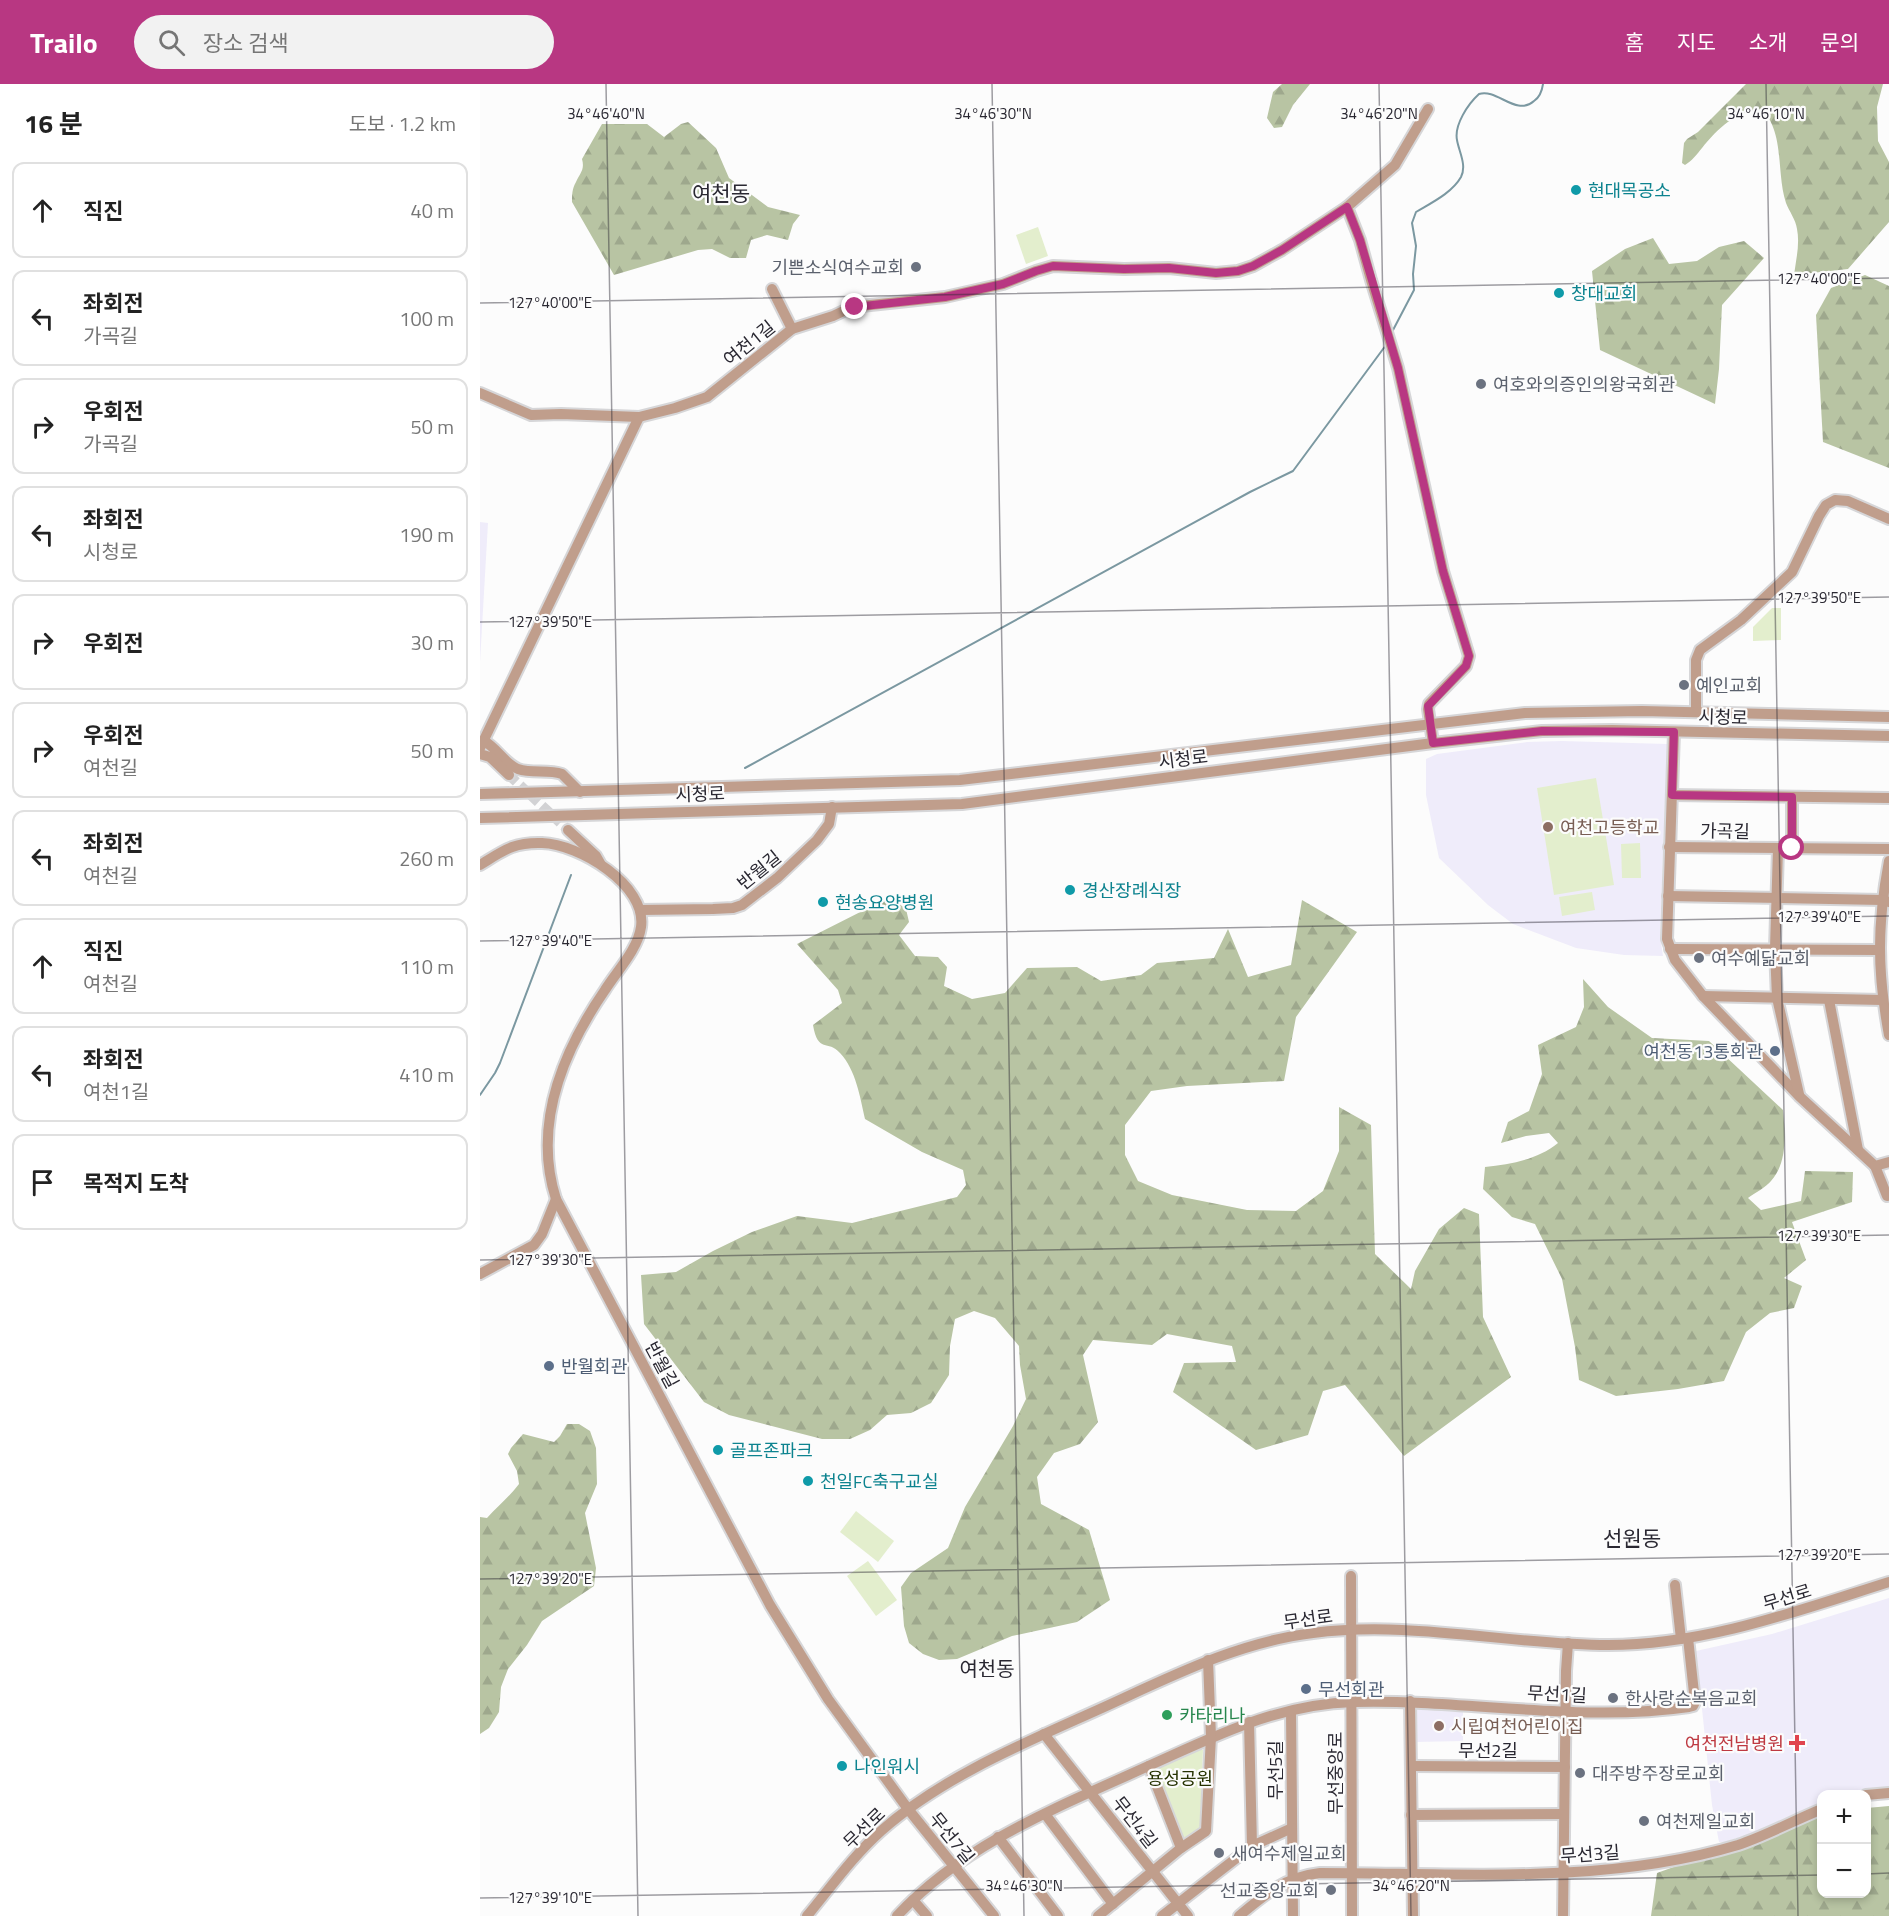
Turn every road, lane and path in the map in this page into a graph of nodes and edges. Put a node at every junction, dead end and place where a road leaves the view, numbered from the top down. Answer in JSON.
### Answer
{"nodes":[{"id":1,"x":1428,"y":109,"type":"dead end"},
{"id":2,"x":1347,"y":207,"type":"junction"},
{"id":3,"x":772,"y":289,"type":"dead end"},
{"id":4,"x":792,"y":329,"type":"junction"},
{"id":5,"x":480,"y":393,"type":"edge"},
{"id":6,"x":639,"y":417,"type":"junction"},
{"id":7,"x":1889,"y":519,"type":"edge"},
{"id":8,"x":1696,"y":712,"type":"junction"},
{"id":9,"x":1834,"y":716,"type":"junction"},
{"id":10,"x":1889,"y":717,"type":"edge"},
{"id":11,"x":1430,"y":724,"type":"junction"},
{"id":12,"x":1674,"y":732,"type":"junction"},
{"id":13,"x":1834,"y":736,"type":"junction"},
{"id":14,"x":1889,"y":736,"type":"edge"},
{"id":15,"x":1433,"y":743,"type":"junction"},
{"id":16,"x":482,"y":745,"type":"edge"},
{"id":17,"x":480,"y":754,"type":"edge"},
{"id":18,"x":509,"y":775,"type":"tunnel mouth"},
{"id":19,"x":580,"y":792,"type":"junction"},
{"id":20,"x":480,"y":794,"type":"edge"},
{"id":21,"x":1672,"y":795,"type":"junction"},
{"id":22,"x":1792,"y":797,"type":"junction"},
{"id":23,"x":1889,"y":798,"type":"edge"},
{"id":24,"x":832,"y":807,"type":"junction"},
{"id":25,"x":480,"y":818,"type":"edge"},
{"id":26,"x":568,"y":830,"type":"tunnel mouth"},
{"id":27,"x":1669,"y":847,"type":"junction"},
{"id":28,"x":1778,"y":848,"type":"junction"},
{"id":29,"x":1792,"y":848,"type":"junction"},
{"id":30,"x":1889,"y":849,"type":"edge"},
{"id":31,"x":1889,"y":861,"type":"edge"},
{"id":32,"x":480,"y":865,"type":"edge"},
{"id":33,"x":601,"y":866,"type":"junction"},
{"id":34,"x":1668,"y":896,"type":"junction"},
{"id":35,"x":1777,"y":898,"type":"junction"},
{"id":36,"x":1885,"y":901,"type":"edge"},
{"id":37,"x":640,"y":910,"type":"junction"},
{"id":38,"x":665,"y":911,"type":"junction"},
{"id":39,"x":640,"y":930,"type":"junction"},
{"id":40,"x":1775,"y":949,"type":"junction"},
{"id":41,"x":1670,"y":950,"type":"junction"},
{"id":42,"x":1878,"y":950,"type":"junction"},
{"id":43,"x":1702,"y":996,"type":"junction"},
{"id":44,"x":1777,"y":998,"type":"junction"},
{"id":45,"x":1829,"y":1000,"type":"junction"},
{"id":46,"x":1882,"y":1000,"type":"junction"},
{"id":47,"x":1889,"y":1035,"type":"edge"},
{"id":48,"x":1799,"y":1096,"type":"junction"},
{"id":49,"x":1858,"y":1150,"type":"junction"},
{"id":50,"x":1889,"y":1162,"type":"edge"},
{"id":51,"x":1875,"y":1166,"type":"junction"},
{"id":52,"x":1887,"y":1196,"type":"dead end"},
{"id":53,"x":556,"y":1198,"type":"junction"},
{"id":54,"x":480,"y":1274,"type":"edge"},
{"id":55,"x":1351,"y":1576,"type":"dead end"},
{"id":56,"x":1889,"y":1582,"type":"edge"},
{"id":57,"x":1675,"y":1585,"type":"dead end"},
{"id":58,"x":1351,"y":1630,"type":"junction"},
{"id":59,"x":1684,"y":1638,"type":"junction"},
{"id":60,"x":1568,"y":1643,"type":"junction"},
{"id":61,"x":1208,"y":1660,"type":"junction"},
{"id":62,"x":1410,"y":1701,"type":"junction"},
{"id":63,"x":1351,"y":1702,"type":"junction"},
{"id":64,"x":1291,"y":1711,"type":"junction"},
{"id":65,"x":1565,"y":1713,"type":"junction"},
{"id":66,"x":1249,"y":1722,"type":"junction"},
{"id":67,"x":1044,"y":1734,"type":"junction"},
{"id":68,"x":1211,"y":1737,"type":"junction"},
{"id":69,"x":1149,"y":1766,"type":"junction"},
{"id":70,"x":1411,"y":1766,"type":"junction"},
{"id":71,"x":1565,"y":1767,"type":"junction"},
{"id":72,"x":1090,"y":1792,"type":"junction"},
{"id":73,"x":1889,"y":1793,"type":"edge"},
{"id":74,"x":1871,"y":1795,"type":"edge"},
{"id":75,"x":908,"y":1809,"type":"junction"},
{"id":76,"x":1817,"y":1811,"type":"edge"},
{"id":77,"x":1045,"y":1814,"type":"junction"},
{"id":78,"x":1564,"y":1814,"type":"junction"},
{"id":79,"x":1411,"y":1815,"type":"junction"},
{"id":80,"x":1292,"y":1828,"type":"junction"},
{"id":81,"x":998,"y":1837,"type":"junction"},
{"id":82,"x":1252,"y":1846,"type":"junction"},
{"id":83,"x":1181,"y":1848,"type":"junction"},
{"id":84,"x":953,"y":1866,"type":"junction"},
{"id":85,"x":1153,"y":1872,"type":"junction"},
{"id":86,"x":1351,"y":1873,"type":"junction"},
{"id":87,"x":1562,"y":1873,"type":"junction"},
{"id":88,"x":1412,"y":1874,"type":"junction"},
{"id":89,"x":1293,"y":1878,"type":"junction"},
{"id":90,"x":913,"y":1900,"type":"junction"},
{"id":91,"x":1178,"y":1903,"type":"junction"},
{"id":92,"x":1113,"y":1904,"type":"junction"},
{"id":93,"x":807,"y":1916,"type":"edge"},
{"id":94,"x":897,"y":1916,"type":"edge"},
{"id":95,"x":927,"y":1916,"type":"edge"},
{"id":96,"x":994,"y":1916,"type":"edge"},
{"id":97,"x":1058,"y":1916,"type":"edge"},
{"id":98,"x":1098,"y":1916,"type":"edge"},
{"id":99,"x":1162,"y":1916,"type":"edge"},
{"id":100,"x":1188,"y":1916,"type":"edge"},
{"id":101,"x":1239,"y":1916,"type":"edge"},
{"id":102,"x":1293,"y":1916,"type":"edge"},
{"id":103,"x":1352,"y":1916,"type":"edge"},
{"id":104,"x":1413,"y":1916,"type":"edge"},
{"id":105,"x":1563,"y":1916,"type":"edge"}],
"edges":[{"from":1,"to":2,"type":"street","name":"여천1길"},
{"from":2,"to":4,"type":"street","name":"여천1길"},
{"from":2,"to":11,"type":"street"},
{"from":3,"to":4,"type":"street"},
{"from":4,"to":6,"type":"street","name":"여천1길"},
{"from":5,"to":6,"type":"street","name":"여천1길"},
{"from":6,"to":16,"type":"street"},
{"from":7,"to":8,"type":"street"},
{"from":8,"to":9,"type":"street","name":"시청로"},
{"from":8,"to":11,"type":"street","name":"시청로"},
{"from":9,"to":10,"type":"street","name":"시청로"},
{"from":9,"to":13,"type":"street"},
{"from":11,"to":15,"type":"street"},
{"from":11,"to":19,"type":"street","name":"시청로"},
{"from":12,"to":13,"type":"street","name":"시청로"},
{"from":12,"to":15,"type":"street","name":"시청로"},
{"from":12,"to":21,"type":"street"},
{"from":13,"to":14,"type":"street","name":"시청로"},
{"from":15,"to":24,"type":"street","name":"시청로"},
{"from":16,"to":19,"type":"street"},
{"from":17,"to":18,"type":"street"},
{"from":19,"to":20,"type":"street","name":"시청로"},
{"from":21,"to":22,"type":"street","name":"가곡길"},
{"from":21,"to":27,"type":"street"},
{"from":22,"to":23,"type":"street","name":"가곡길"},
{"from":22,"to":29,"type":"street"},
{"from":24,"to":25,"type":"street","name":"시청로"},
{"from":24,"to":38,"type":"street","name":"반월길"},
{"from":26,"to":33,"type":"street"},
{"from":27,"to":28,"type":"street","name":"가곡길"},
{"from":27,"to":34,"type":"street"},
{"from":28,"to":29,"type":"street","name":"가곡길"},
{"from":28,"to":35,"type":"street"},
{"from":29,"to":30,"type":"street","name":"가곡길"},
{"from":31,"to":36,"type":"street"},
{"from":32,"to":33,"type":"street"},
{"from":33,"to":37,"type":"street"},
{"from":34,"to":35,"type":"street"},
{"from":34,"to":41,"type":"street"},
{"from":35,"to":36,"type":"street"},
{"from":35,"to":40,"type":"street"},
{"from":36,"to":42,"type":"street"},
{"from":37,"to":38,"type":"street","name":"반월길"},
{"from":37,"to":39,"type":"street","name":"반월길"},
{"from":38,"to":39,"type":"street"},
{"from":39,"to":53,"type":"street","name":"반월길"},
{"from":40,"to":41,"type":"street"},
{"from":40,"to":42,"type":"street"},
{"from":40,"to":44,"type":"street"},
{"from":41,"to":43,"type":"street"},
{"from":42,"to":46,"type":"street"},
{"from":43,"to":44,"type":"street"},
{"from":43,"to":48,"type":"street"},
{"from":44,"to":45,"type":"street"},
{"from":44,"to":48,"type":"street"},
{"from":45,"to":46,"type":"street"},
{"from":45,"to":49,"type":"street"},
{"from":46,"to":47,"type":"street"},
{"from":48,"to":49,"type":"street"},
{"from":49,"to":51,"type":"street"},
{"from":50,"to":51,"type":"street"},
{"from":51,"to":52,"type":"street"},
{"from":53,"to":54,"type":"street"},
{"from":53,"to":75,"type":"street","name":"반월길"},
{"from":55,"to":58,"type":"street","name":"무선중앙로"},
{"from":56,"to":59,"type":"street","name":"무선로"},
{"from":57,"to":59,"type":"street"},
{"from":58,"to":60,"type":"street","name":"무선로"},
{"from":58,"to":61,"type":"street","name":"무선로"},
{"from":58,"to":63,"type":"street","name":"무선중앙로"},
{"from":59,"to":60,"type":"street","name":"무선로"},
{"from":59,"to":65,"type":"street","name":"무선1길"},
{"from":60,"to":65,"type":"street"},
{"from":61,"to":67,"type":"street","name":"무선로"},
{"from":61,"to":68,"type":"street","name":"무선4길"},
{"from":62,"to":63,"type":"street","name":"무선1길"},
{"from":62,"to":65,"type":"street","name":"무선1길"},
{"from":62,"to":70,"type":"street"},
{"from":63,"to":64,"type":"street","name":"무선4길"},
{"from":63,"to":86,"type":"street","name":"무선중앙로"},
{"from":64,"to":66,"type":"street","name":"무선4길"},
{"from":64,"to":80,"type":"street","name":"무선5길"},
{"from":65,"to":71,"type":"street"},
{"from":66,"to":68,"type":"street","name":"무선4길"},
{"from":66,"to":82,"type":"street"},
{"from":67,"to":72,"type":"street","name":"무선4길"},
{"from":67,"to":75,"type":"street","name":"무선로"},
{"from":68,"to":69,"type":"street","name":"무선4길"},
{"from":68,"to":83,"type":"street","name":"무선4길"},
{"from":69,"to":72,"type":"street","name":"무선4길"},
{"from":69,"to":83,"type":"street","name":"무선4길"},
{"from":70,"to":71,"type":"street","name":"무선2길"},
{"from":70,"to":79,"type":"street"},
{"from":71,"to":78,"type":"street"},
{"from":72,"to":77,"type":"street","name":"무선4길"},
{"from":72,"to":85,"type":"street","name":"무선4길"},
{"from":73,"to":74,"type":"street"},
{"from":75,"to":84,"type":"street","name":"무선7길"},
{"from":75,"to":93,"type":"street","name":"무선로"},
{"from":76,"to":87,"type":"street","name":"무선3길"},
{"from":77,"to":81,"type":"street","name":"무선4길"},
{"from":77,"to":92,"type":"street"},
{"from":78,"to":79,"type":"street"},
{"from":78,"to":87,"type":"street"},
{"from":79,"to":88,"type":"street"},
{"from":80,"to":82,"type":"street"},
{"from":80,"to":89,"type":"street","name":"무선5길"},
{"from":81,"to":84,"type":"street","name":"무선4길"},
{"from":81,"to":97,"type":"street"},
{"from":82,"to":91,"type":"street"},
{"from":83,"to":85,"type":"street","name":"무선4길"},
{"from":84,"to":90,"type":"street","name":"무선4길"},
{"from":84,"to":96,"type":"street","name":"무선7길"},
{"from":85,"to":91,"type":"street"},
{"from":85,"to":92,"type":"street"},
{"from":86,"to":88,"type":"street","name":"무선3길"},
{"from":86,"to":89,"type":"street","name":"무선3길"},
{"from":86,"to":103,"type":"street","name":"무선중앙로"},
{"from":87,"to":88,"type":"street","name":"무선3길"},
{"from":87,"to":105,"type":"street"},
{"from":88,"to":104,"type":"street"},
{"from":89,"to":101,"type":"street"},
{"from":89,"to":102,"type":"street","name":"무선5길"},
{"from":90,"to":94,"type":"street","name":"무선4길"},
{"from":90,"to":95,"type":"street"},
{"from":91,"to":99,"type":"street"},
{"from":91,"to":100,"type":"street"},
{"from":92,"to":98,"type":"street"}]}
